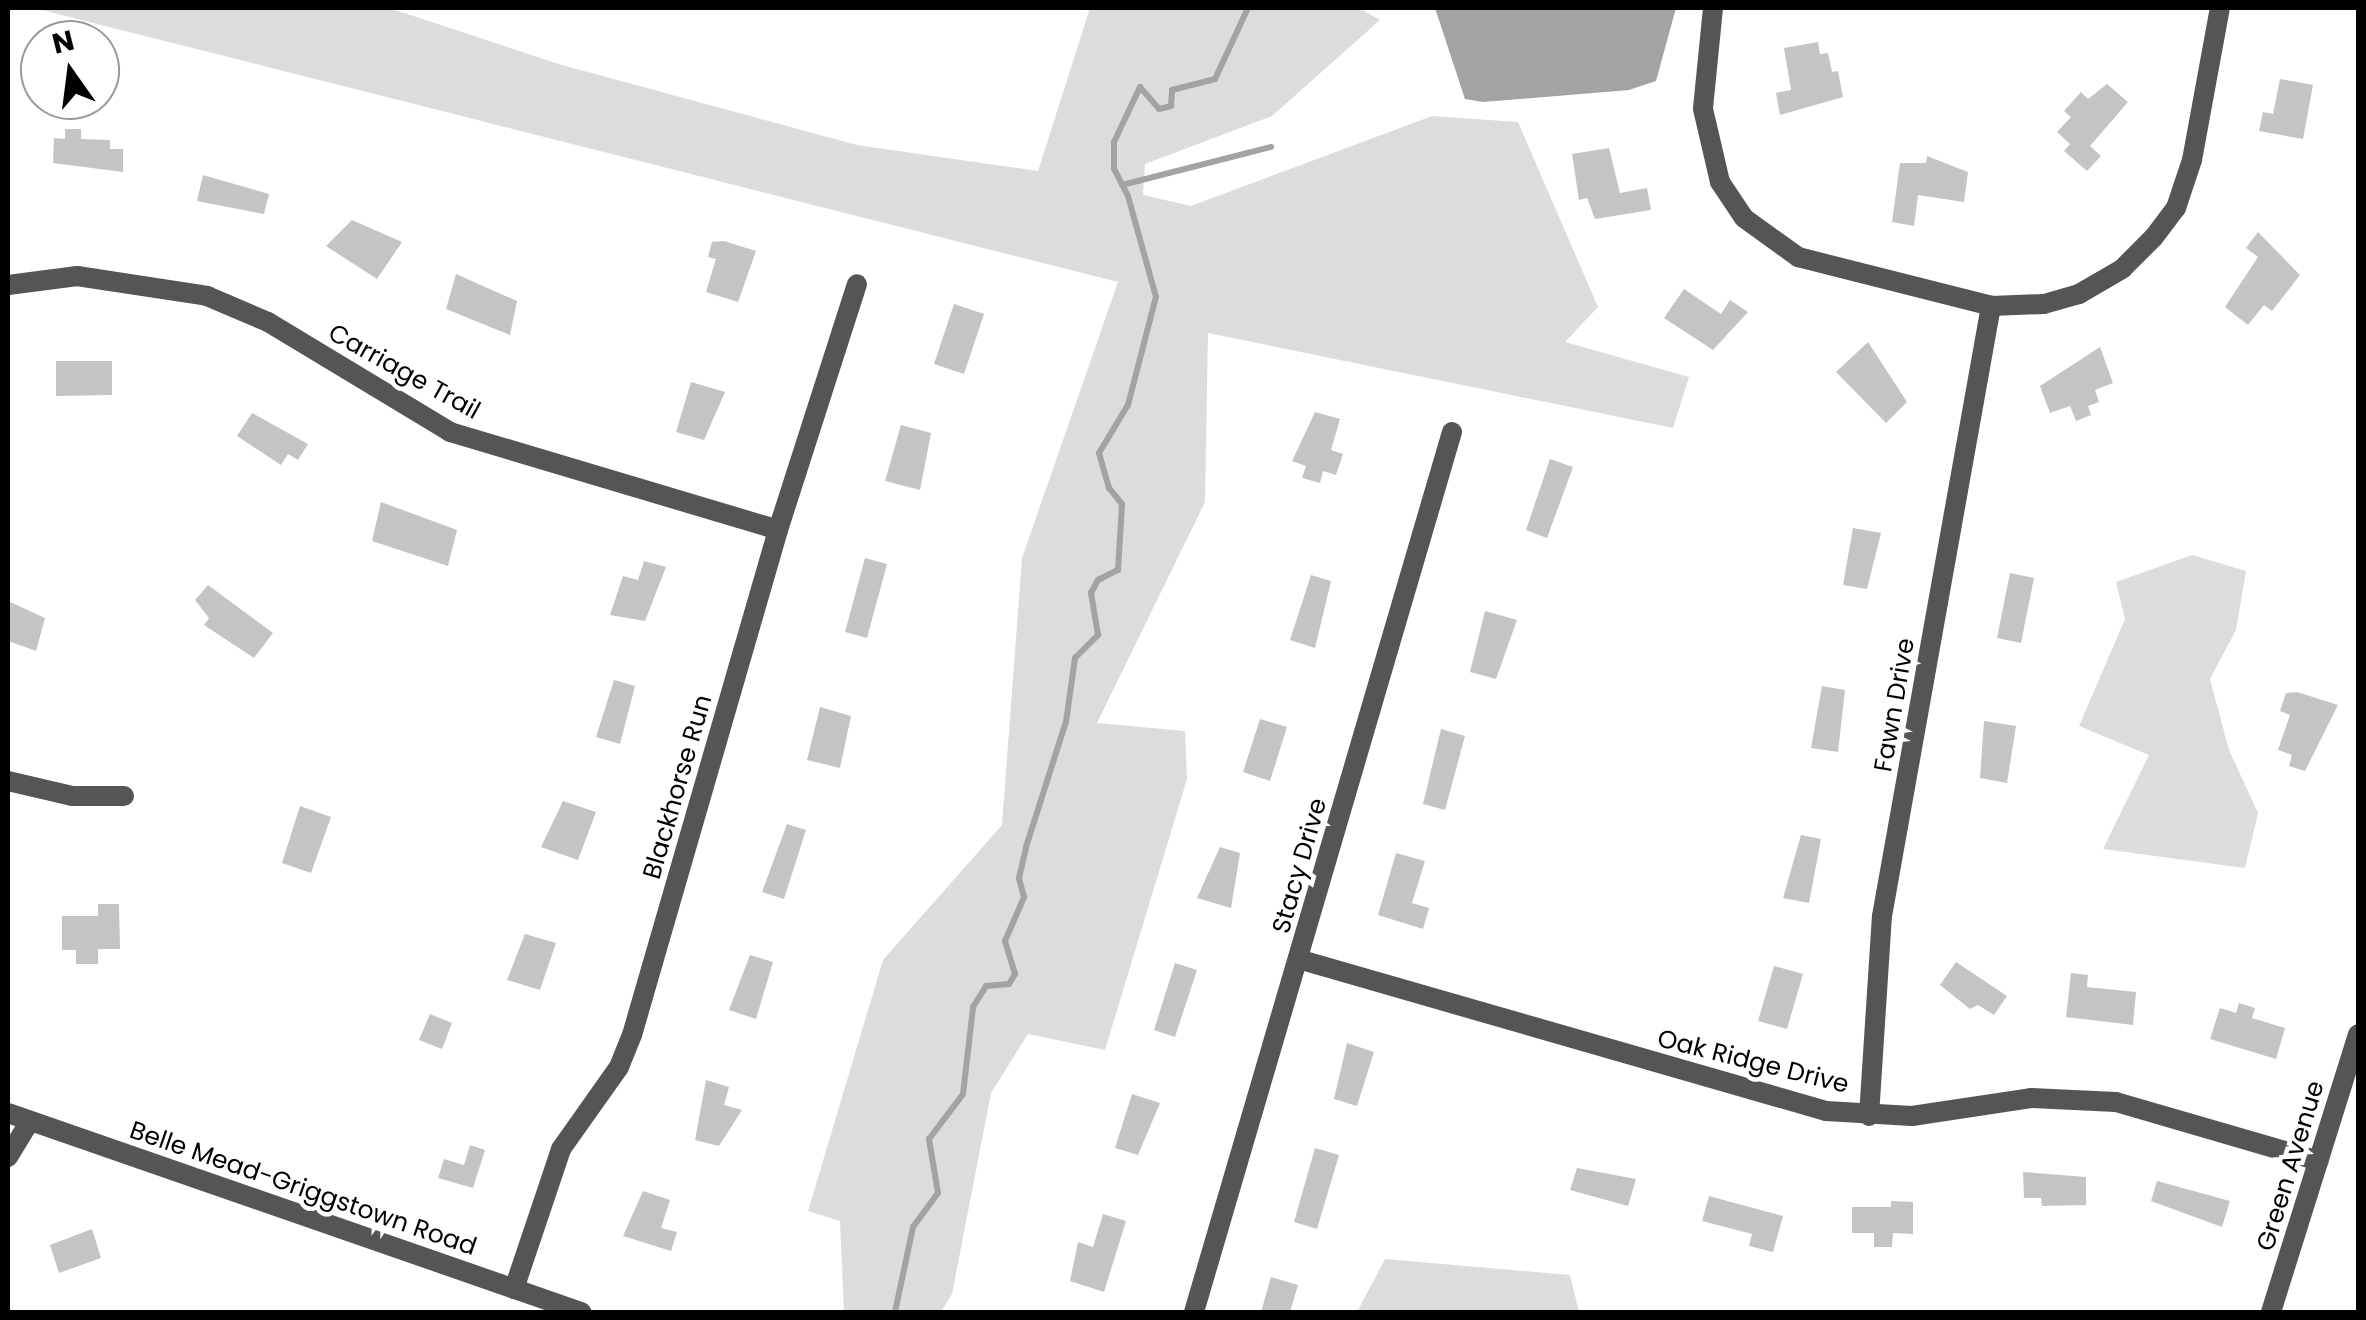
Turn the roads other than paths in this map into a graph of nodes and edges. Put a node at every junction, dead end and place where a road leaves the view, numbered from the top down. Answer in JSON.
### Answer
{"nodes":[{"id":1,"x":1712,"y":8,"type":"edge"},
{"id":2,"x":2220,"y":8,"type":"edge"},
{"id":3,"x":856,"y":284,"type":"dead end"},
{"id":4,"x":8,"y":285,"type":"edge"},
{"id":5,"x":1992,"y":306,"type":"junction"},
{"id":6,"x":1452,"y":432,"type":"dead end"},
{"id":7,"x":778,"y":530,"type":"junction"},
{"id":8,"x":8,"y":781,"type":"edge"},
{"id":9,"x":124,"y":796,"type":"dead end"},
{"id":10,"x":1298,"y":959,"type":"junction"},
{"id":11,"x":2358,"y":1034,"type":"edge"},
{"id":12,"x":8,"y":1112,"type":"edge"},
{"id":13,"x":1869,"y":1116,"type":"junction"},
{"id":14,"x":30,"y":1121,"type":"junction"},
{"id":15,"x":8,"y":1157,"type":"edge"},
{"id":16,"x":2319,"y":1161,"type":"junction"},
{"id":17,"x":514,"y":1289,"type":"junction"},
{"id":18,"x":581,"y":1312,"type":"edge"},
{"id":19,"x":1194,"y":1312,"type":"edge"},
{"id":20,"x":2271,"y":1312,"type":"edge"}],
"edges":[{"from":1,"to":5,"type":"street"},
{"from":2,"to":5,"type":"street"},
{"from":3,"to":7,"type":"street","name":"Blackhorse Run"},
{"from":4,"to":7,"type":"street","name":"Carriage Trail"},
{"from":5,"to":13,"type":"street","name":"Fawn Drive"},
{"from":6,"to":10,"type":"street","name":"Stacy Drive"},
{"from":7,"to":17,"type":"street","name":"Blackhorse Run"},
{"from":8,"to":9,"type":"street"},
{"from":10,"to":13,"type":"street","name":"Oak Ridge Drive"},
{"from":10,"to":19,"type":"street","name":"Stacy Drive"},
{"from":11,"to":16,"type":"street","name":"Green Avenue"},
{"from":12,"to":14,"type":"street","name":"Belle Mead-Griggstown Road"},
{"from":13,"to":16,"type":"street","name":"Oak Ridge Drive"},
{"from":14,"to":15,"type":"street"},
{"from":14,"to":17,"type":"street","name":"Belle Mead-Griggstown Road"},
{"from":16,"to":20,"type":"street","name":"Green Avenue"},
{"from":17,"to":18,"type":"street","name":"Belle Mead-Griggstown Road"}]}
